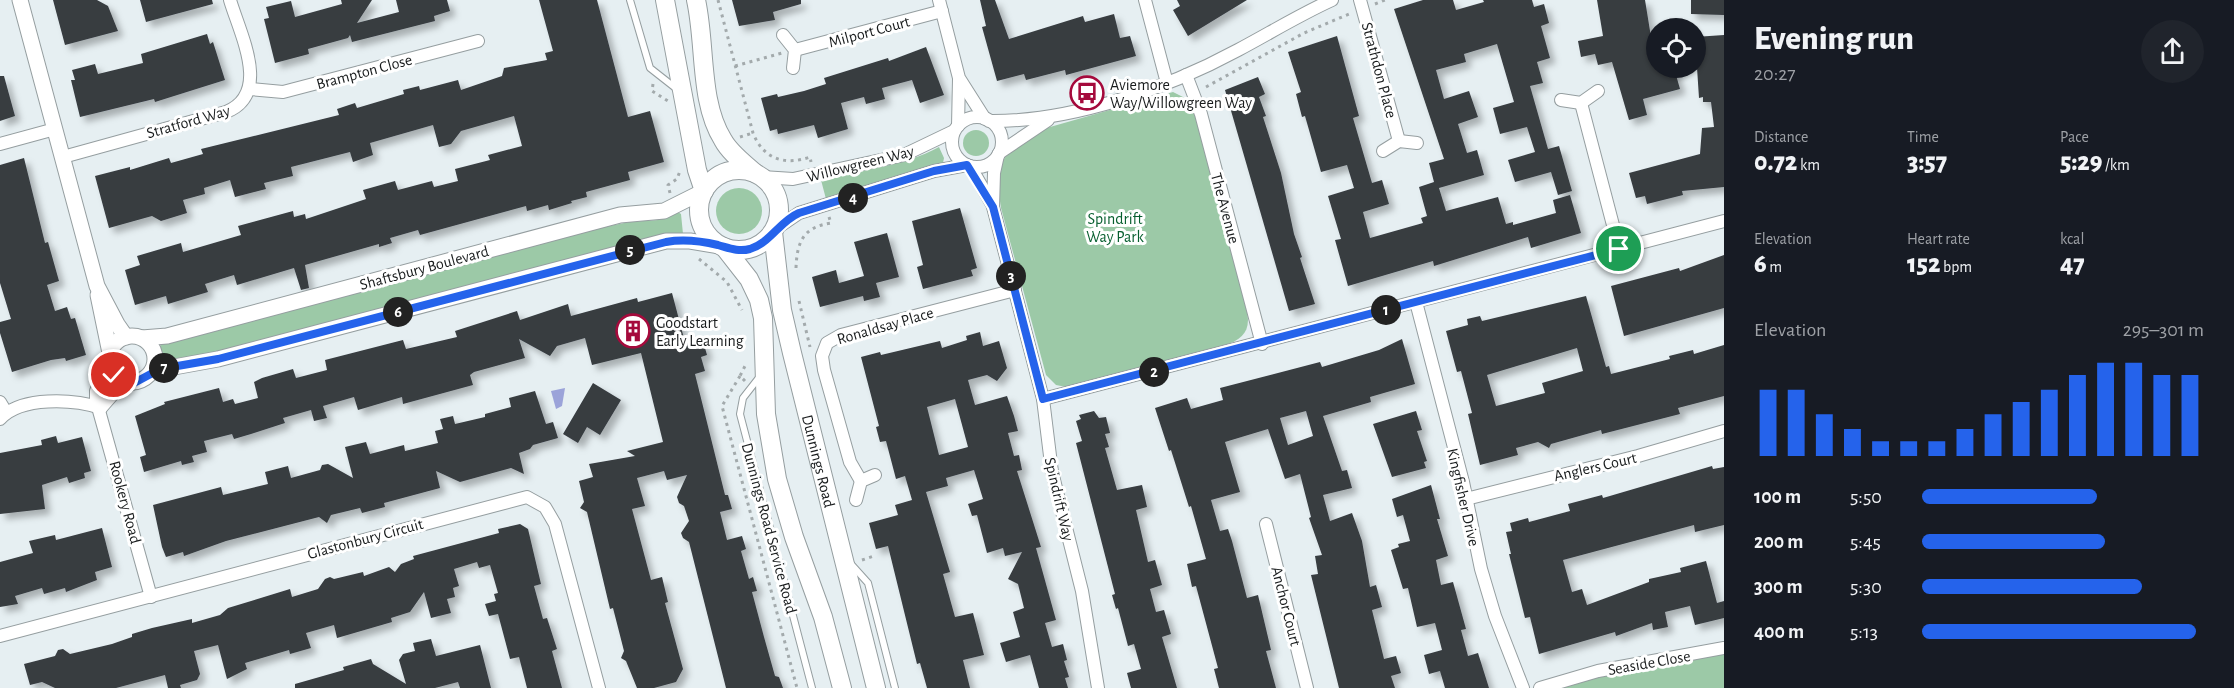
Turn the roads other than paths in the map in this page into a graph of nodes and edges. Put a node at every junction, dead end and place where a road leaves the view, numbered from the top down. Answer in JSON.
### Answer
{"nodes":[{"id":1,"x":20,"y":0,"type":"edge"},
{"id":2,"x":230,"y":0,"type":"edge"},
{"id":3,"x":630,"y":0,"type":"edge"},
{"id":4,"x":665,"y":0,"type":"edge"},
{"id":5,"x":696,"y":0,"type":"edge"},
{"id":6,"x":1145,"y":0,"type":"edge"},
{"id":7,"x":1332,"y":0,"type":"edge"},
{"id":8,"x":1362,"y":4,"type":"edge"},
{"id":9,"x":940,"y":6,"type":"edge"},
{"id":10,"x":783,"y":35,"type":"dead end"},
{"id":11,"x":478,"y":41,"type":"dead end"},
{"id":12,"x":795,"y":50,"type":"junction"},
{"id":13,"x":793,"y":68,"type":"dead end"},
{"id":14,"x":1186,"y":75,"type":"junction"},
{"id":15,"x":960,"y":78,"type":"junction"},
{"id":16,"x":1167,"y":83,"type":"junction"},
{"id":17,"x":250,"y":89,"type":"junction"},
{"id":18,"x":1598,"y":91,"type":"dead end"},
{"id":19,"x":681,"y":92,"type":"junction"},
{"id":20,"x":1561,"y":100,"type":"dead end"},
{"id":21,"x":1581,"y":103,"type":"junction"},
{"id":22,"x":1054,"y":116,"type":"junction"},
{"id":23,"x":987,"y":120,"type":"junction"},
{"id":24,"x":956,"y":128,"type":"junction"},
{"id":25,"x":55,"y":129,"type":"junction"},
{"id":26,"x":1399,"y":141,"type":"junction"},
{"id":27,"x":1417,"y":142,"type":"dead end"},
{"id":28,"x":0,"y":144,"type":"edge"},
{"id":29,"x":1383,"y":151,"type":"dead end"},
{"id":30,"x":998,"y":154,"type":"junction"},
{"id":31,"x":63,"y":157,"type":"junction"},
{"id":32,"x":968,"y":165,"type":"junction"},
{"id":33,"x":760,"y":176,"type":"junction"},
{"id":34,"x":704,"y":191,"type":"junction"},
{"id":35,"x":993,"y":207,"type":"junction"},
{"id":36,"x":1724,"y":221,"type":"edge"},
{"id":37,"x":774,"y":231,"type":"junction"},
{"id":38,"x":722,"y":246,"type":"junction"},
{"id":39,"x":1619,"y":249,"type":"junction"},
{"id":40,"x":98,"y":286,"type":"junction"},
{"id":41,"x":1015,"y":290,"type":"junction"},
{"id":42,"x":1416,"y":302,"type":"junction"},
{"id":43,"x":134,"y":337,"type":"junction"},
{"id":44,"x":1262,"y":344,"type":"junction"},
{"id":45,"x":110,"y":358,"type":"junction"},
{"id":46,"x":152,"y":371,"type":"junction"},
{"id":47,"x":763,"y":373,"type":"junction"},
{"id":48,"x":134,"y":383,"type":"junction"},
{"id":49,"x":1043,"y":399,"type":"junction"},
{"id":50,"x":100,"y":408,"type":"junction"},
{"id":51,"x":2,"y":411,"type":"edge"},
{"id":52,"x":1724,"y":431,"type":"edge"},
{"id":53,"x":875,"y":475,"type":"dead end"},
{"id":54,"x":861,"y":481,"type":"junction"},
{"id":55,"x":1466,"y":499,"type":"junction"},
{"id":56,"x":856,"y":500,"type":"dead end"},
{"id":57,"x":1266,"y":524,"type":"dead end"},
{"id":58,"x":851,"y":554,"type":"junction"},
{"id":59,"x":151,"y":597,"type":"junction"},
{"id":60,"x":0,"y":636,"type":"edge"},
{"id":61,"x":1724,"y":648,"type":"edge"},
{"id":62,"x":599,"y":688,"type":"edge"},
{"id":63,"x":812,"y":688,"type":"edge"},
{"id":64,"x":842,"y":688,"type":"edge"},
{"id":65,"x":876,"y":688,"type":"edge"},
{"id":66,"x":896,"y":688,"type":"edge"},
{"id":67,"x":1098,"y":688,"type":"edge"},
{"id":68,"x":1307,"y":688,"type":"edge"},
{"id":69,"x":1523,"y":688,"type":"edge"},
{"id":70,"x":1540,"y":688,"type":"edge"}],
"edges":[{"from":1,"to":25,"type":"street"},
{"from":2,"to":17,"type":"street"},
{"from":3,"to":19,"type":"lane"},
{"from":4,"to":19,"type":"main road"},
{"from":5,"to":33,"type":"main road"},
{"from":6,"to":16,"type":"street"},
{"from":7,"to":14,"type":"street"},
{"from":8,"to":26,"type":"street","name":"Strathdon Place"},
{"from":9,"to":12,"type":"street","name":"Milport Court"},
{"from":9,"to":15,"type":"street"},
{"from":10,"to":12,"type":"street"},
{"from":11,"to":17,"type":"street","name":"Brampton Close"},
{"from":12,"to":13,"type":"street"},
{"from":14,"to":16,"type":"street"},
{"from":14,"to":44,"type":"street","name":"The Avenue"},
{"from":15,"to":23,"type":"street"},
{"from":15,"to":24,"type":"street"},
{"from":16,"to":22,"type":"street"},
{"from":17,"to":31,"type":"street","name":"Stratford Way"},
{"from":18,"to":21,"type":"street"},
{"from":19,"to":34,"type":"main road"},
{"from":20,"to":21,"type":"street"},
{"from":21,"to":39,"type":"street"},
{"from":22,"to":23,"type":"street"},
{"from":22,"to":30,"type":"street"},
{"from":23,"to":24,"type":"street"},
{"from":23,"to":30,"type":"street"},
{"from":24,"to":32,"type":"street"},
{"from":24,"to":33,"type":"street","name":"Willowgreen Way"},
{"from":25,"to":28,"type":"street"},
{"from":25,"to":31,"type":"street"},
{"from":26,"to":27,"type":"street","name":"Strathdon Place"},
{"from":26,"to":29,"type":"street","name":"Strathdon Place"},
{"from":30,"to":32,"type":"street"},
{"from":30,"to":35,"type":"street","name":"Spindrift Way"},
{"from":31,"to":40,"type":"street"},
{"from":32,"to":35,"type":"street","name":"Spindrift Way"},
{"from":32,"to":37,"type":"street","name":"Willowgreen Way"},
{"from":33,"to":34,"type":"main road"},
{"from":33,"to":37,"type":"main road"},
{"from":34,"to":38,"type":"main road"},
{"from":34,"to":43,"type":"street","name":"Shaftsbury Boulevard"},
{"from":35,"to":41,"type":"street","name":"Spindrift Way"},
{"from":36,"to":39,"type":"street"},
{"from":37,"to":38,"type":"main road"},
{"from":37,"to":58,"type":"main road","name":"Dunnings Road"},
{"from":38,"to":46,"type":"street"},
{"from":38,"to":47,"type":"main road"},
{"from":39,"to":42,"type":"street"},
{"from":40,"to":43,"type":"street"},
{"from":40,"to":45,"type":"street"},
{"from":41,"to":49,"type":"street","name":"Spindrift Way"},
{"from":41,"to":54,"type":"street","name":"Ronaldsay Place"},
{"from":42,"to":44,"type":"street"},
{"from":42,"to":55,"type":"street","name":"Kingfisher Drive"},
{"from":43,"to":45,"type":"street"},
{"from":43,"to":46,"type":"street"},
{"from":44,"to":49,"type":"street"},
{"from":45,"to":48,"type":"street"},
{"from":45,"to":50,"type":"street","name":"Rookery Road"},
{"from":46,"to":48,"type":"street"},
{"from":47,"to":63,"type":"lane","name":"Dunnings Road Service Road"},
{"from":47,"to":64,"type":"main road"},
{"from":48,"to":50,"type":"street"},
{"from":49,"to":67,"type":"street","name":"Spindrift Way"},
{"from":50,"to":51,"type":"street"},
{"from":50,"to":59,"type":"street","name":"Rookery Road"},
{"from":52,"to":55,"type":"street","name":"Anglers Court"},
{"from":53,"to":54,"type":"street"},
{"from":54,"to":56,"type":"street"},
{"from":55,"to":69,"type":"street","name":"Kingfisher Drive"},
{"from":57,"to":68,"type":"street","name":"Anchor Court"},
{"from":58,"to":65,"type":"main road","name":"Dunnings Road"},
{"from":58,"to":66,"type":"lane"},
{"from":59,"to":60,"type":"street","name":"Glastonbury Circuit"},
{"from":59,"to":62,"type":"street","name":"Glastonbury Circuit"},
{"from":61,"to":70,"type":"street","name":"Seaside Close"}]}
